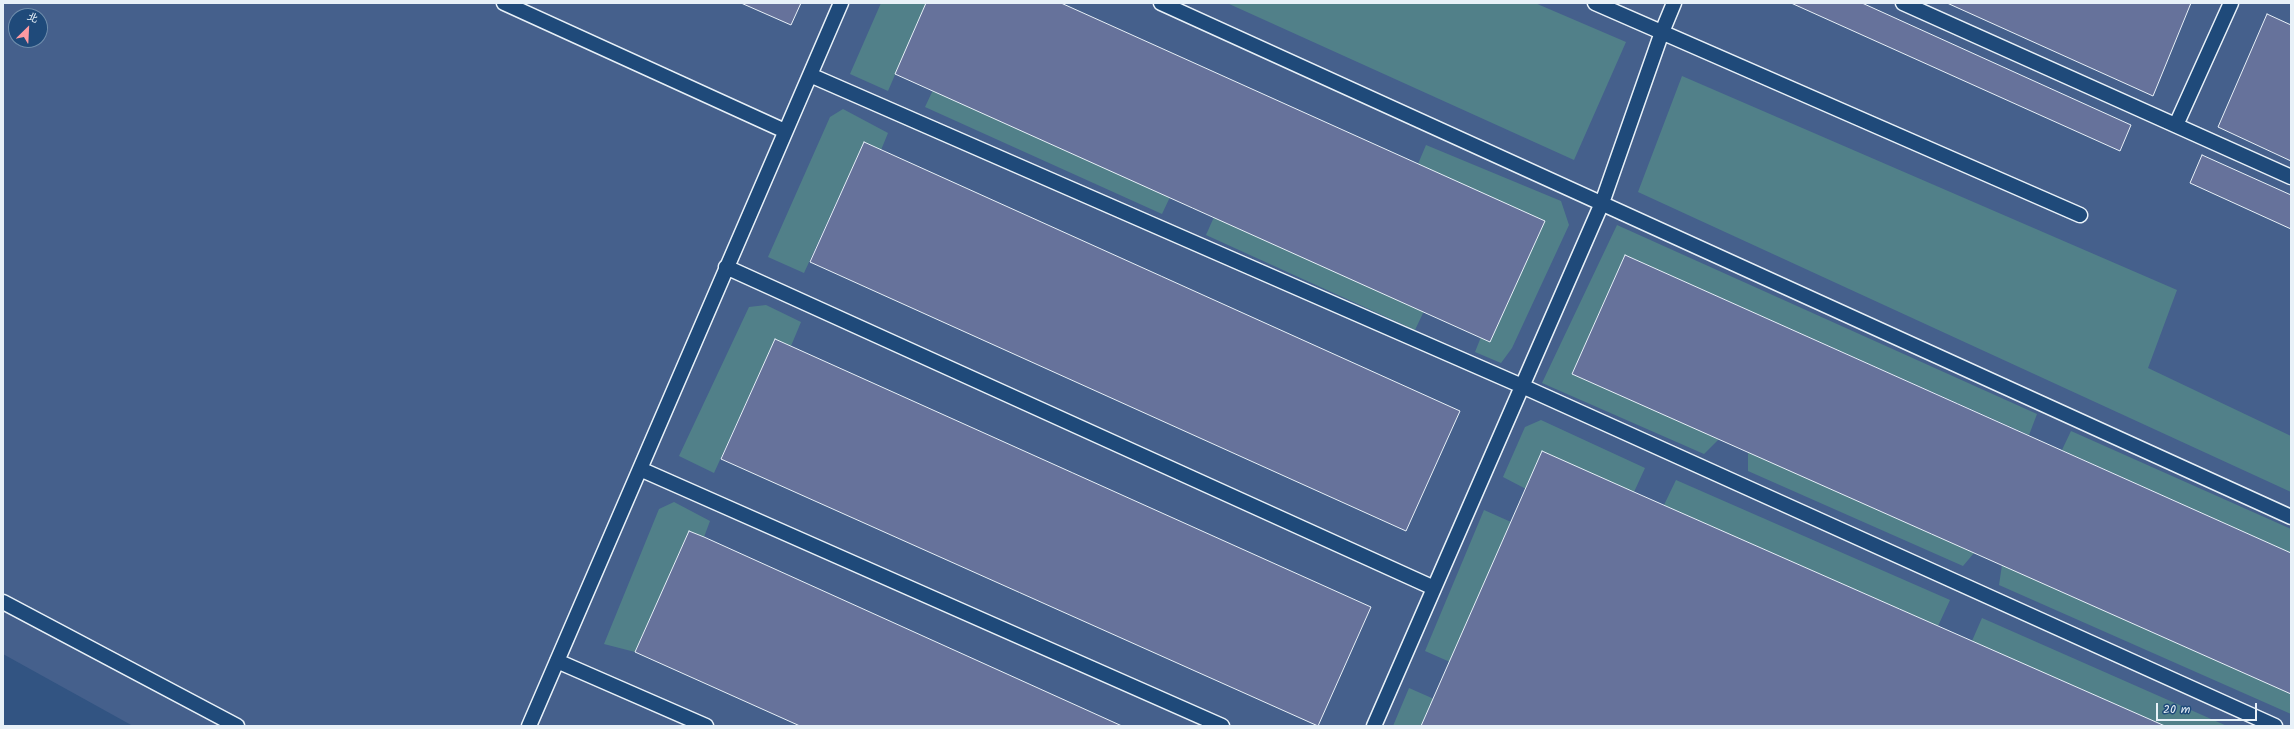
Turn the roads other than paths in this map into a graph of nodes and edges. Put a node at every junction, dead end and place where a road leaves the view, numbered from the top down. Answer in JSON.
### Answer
{"nodes":[{"id":1,"x":504,"y":3,"type":"edge"},
{"id":2,"x":841,"y":3,"type":"edge"},
{"id":3,"x":1162,"y":3,"type":"edge"},
{"id":4,"x":1594,"y":3,"type":"edge"},
{"id":5,"x":1674,"y":3,"type":"edge"},
{"id":6,"x":1902,"y":3,"type":"edge"},
{"id":7,"x":2231,"y":3,"type":"edge"},
{"id":8,"x":1662,"y":32,"type":"junction"},
{"id":9,"x":810,"y":75,"type":"junction"},
{"id":10,"x":2176,"y":125,"type":"junction"},
{"id":11,"x":785,"y":131,"type":"junction"},
{"id":12,"x":2291,"y":177,"type":"edge"},
{"id":13,"x":1602,"y":203,"type":"junction"},
{"id":14,"x":2080,"y":215,"type":"dead end"},
{"id":15,"x":726,"y":268,"type":"junction"},
{"id":16,"x":1522,"y":386,"type":"junction"},
{"id":17,"x":640,"y":469,"type":"junction"},
{"id":18,"x":2291,"y":517,"type":"edge"},
{"id":19,"x":1434,"y":588,"type":"junction"},
{"id":20,"x":3,"y":602,"type":"edge"},
{"id":21,"x":557,"y":661,"type":"junction"},
{"id":22,"x":237,"y":726,"type":"edge"},
{"id":23,"x":529,"y":726,"type":"edge"},
{"id":24,"x":706,"y":726,"type":"edge"},
{"id":25,"x":1222,"y":726,"type":"edge"},
{"id":26,"x":1374,"y":726,"type":"edge"},
{"id":27,"x":2275,"y":726,"type":"edge"}],
"edges":[{"from":1,"to":11,"type":"lane"},
{"from":2,"to":9,"type":"lane"},
{"from":3,"to":13,"type":"lane"},
{"from":4,"to":8,"type":"lane"},
{"from":5,"to":8,"type":"lane"},
{"from":6,"to":10,"type":"lane"},
{"from":7,"to":10,"type":"lane"},
{"from":8,"to":13,"type":"lane"},
{"from":8,"to":14,"type":"lane"},
{"from":9,"to":11,"type":"lane"},
{"from":9,"to":16,"type":"lane"},
{"from":10,"to":12,"type":"lane"},
{"from":11,"to":15,"type":"lane"},
{"from":13,"to":16,"type":"lane"},
{"from":13,"to":18,"type":"lane"},
{"from":15,"to":17,"type":"lane"},
{"from":15,"to":19,"type":"lane"},
{"from":16,"to":19,"type":"lane"},
{"from":16,"to":27,"type":"lane"},
{"from":17,"to":21,"type":"lane"},
{"from":17,"to":25,"type":"lane"},
{"from":19,"to":26,"type":"lane"},
{"from":20,"to":22,"type":"lane"},
{"from":21,"to":23,"type":"lane"},
{"from":21,"to":24,"type":"lane"}]}
